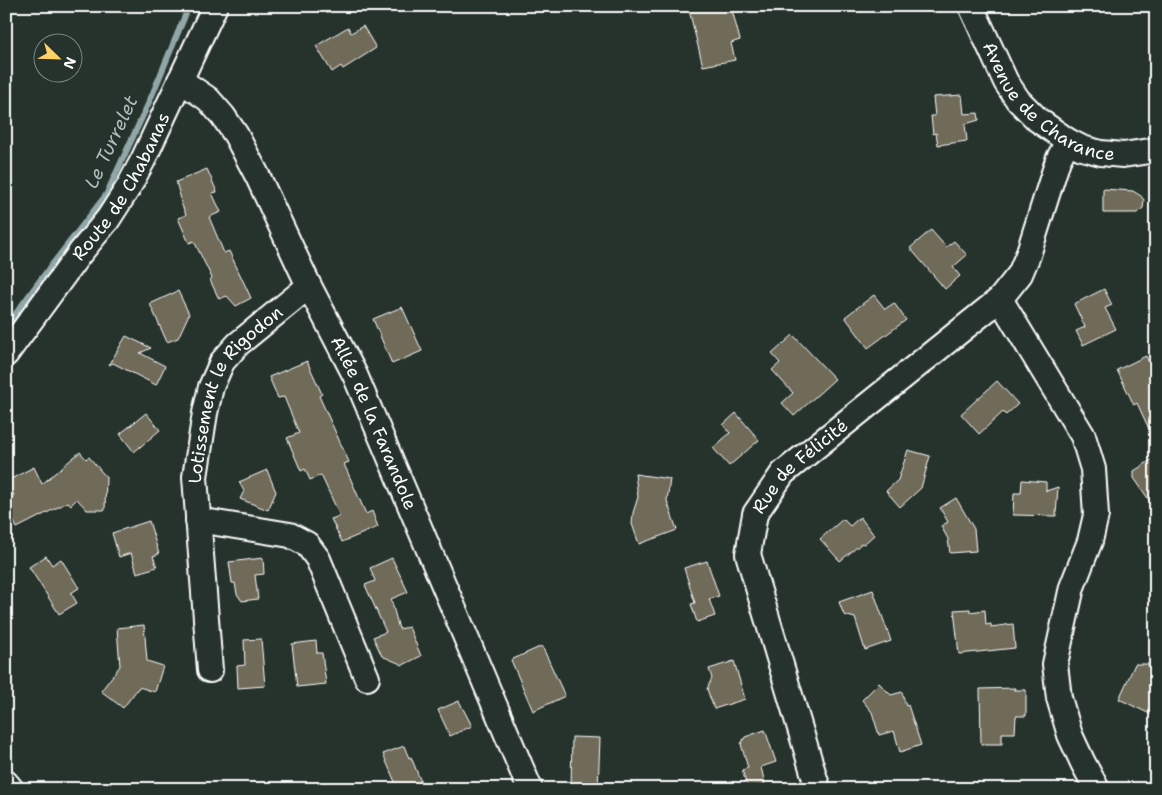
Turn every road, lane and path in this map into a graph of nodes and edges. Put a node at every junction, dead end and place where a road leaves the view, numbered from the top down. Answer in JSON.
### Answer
{"nodes":[{"id":1,"x":215,"y":6,"type":"edge"},
{"id":2,"x":971,"y":6,"type":"edge"},
{"id":3,"x":180,"y":80,"type":"junction"},
{"id":4,"x":1068,"y":141,"type":"junction"},
{"id":5,"x":1156,"y":150,"type":"edge"},
{"id":6,"x":309,"y":286,"type":"junction"},
{"id":7,"x":1000,"y":299,"type":"junction"},
{"id":8,"x":6,"y":354,"type":"edge"},
{"id":9,"x":198,"y":520,"type":"junction"},
{"id":10,"x":210,"y":670,"type":"dead end"},
{"id":11,"x":367,"y":678,"type":"dead end"},
{"id":12,"x":6,"y":783,"type":"edge"},
{"id":13,"x":11,"y":789,"type":"edge"},
{"id":14,"x":530,"y":789,"type":"edge"},
{"id":15,"x":818,"y":789,"type":"edge"},
{"id":16,"x":1097,"y":789,"type":"edge"}],
"edges":[{"from":1,"to":3,"type":"street","name":"Route de Chabanas"},
{"from":2,"to":4,"type":"street","name":"Avenue de Charance"},
{"from":3,"to":6,"type":"street","name":"Allée de la Farandole"},
{"from":3,"to":8,"type":"street","name":"Route de Chabanas"},
{"from":4,"to":5,"type":"street","name":"Avenue de Charance"},
{"from":4,"to":7,"type":"street","name":"Rue de Félicité"},
{"from":6,"to":9,"type":"street","name":"Lotissement le Rigodon"},
{"from":6,"to":14,"type":"street","name":"Allée de la Farandole"},
{"from":7,"to":15,"type":"street","name":"Rue de Félicité"},
{"from":7,"to":16,"type":"street"},
{"from":9,"to":10,"type":"street","name":"Lotissement le Rigodon"},
{"from":9,"to":11,"type":"street"},
{"from":12,"to":13,"type":"street"}]}
